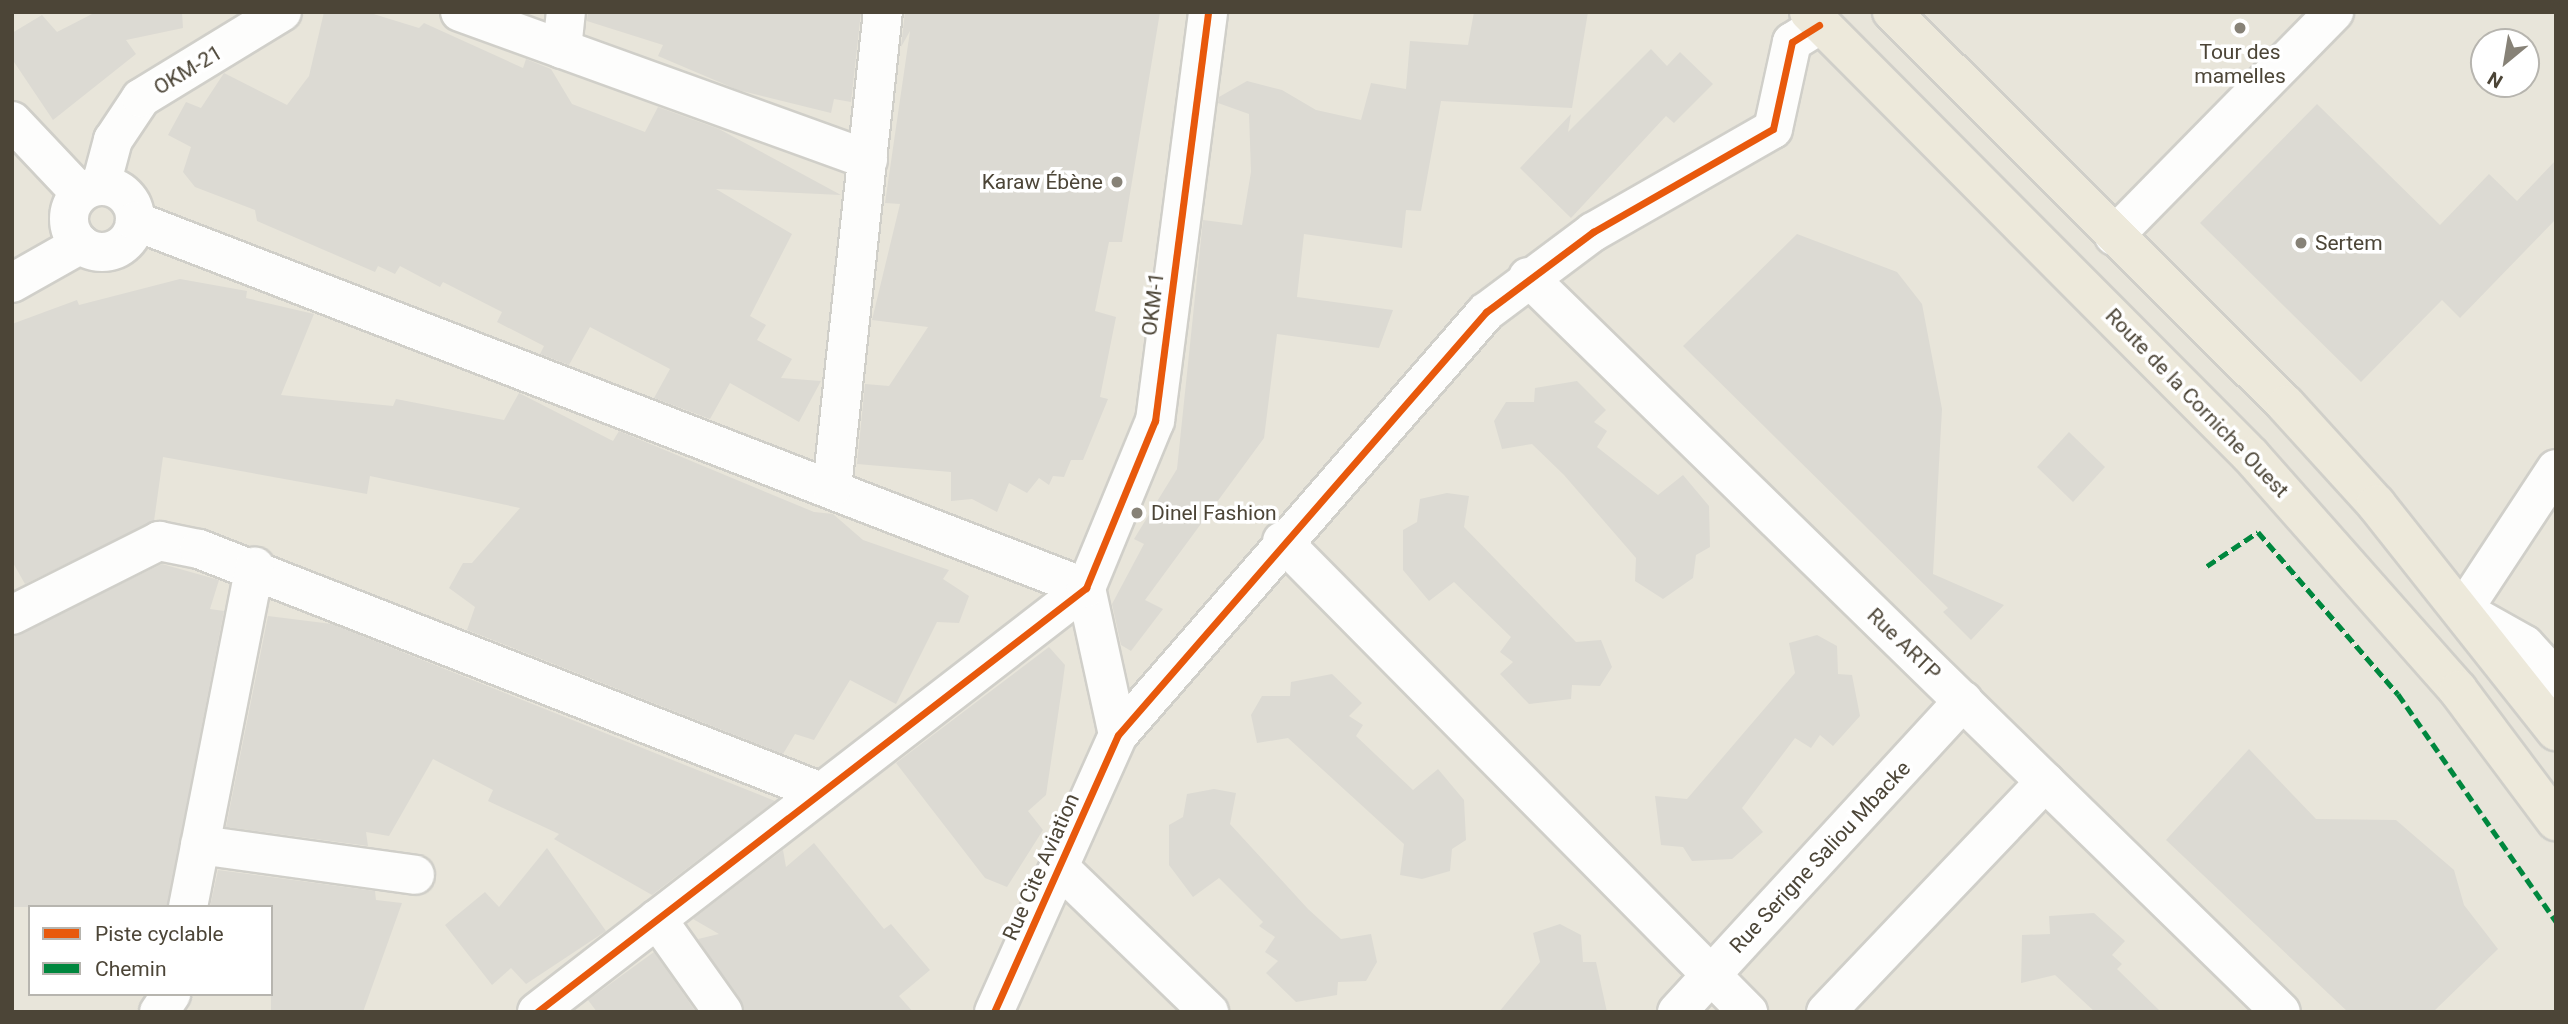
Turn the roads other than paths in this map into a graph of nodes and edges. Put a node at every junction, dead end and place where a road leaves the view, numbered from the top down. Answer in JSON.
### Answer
{"nodes":[{"id":1,"x":282,"y":12,"type":"edge"},
{"id":2,"x":460,"y":12,"type":"edge"},
{"id":3,"x":566,"y":12,"type":"edge"},
{"id":4,"x":883,"y":12,"type":"edge"},
{"id":5,"x":1208,"y":12,"type":"edge"},
{"id":6,"x":1892,"y":12,"type":"edge"},
{"id":7,"x":2334,"y":12,"type":"edge"},
{"id":8,"x":1814,"y":18,"type":"edge"},
{"id":9,"x":562,"y":49,"type":"junction"},
{"id":10,"x":12,"y":121,"type":"edge"},
{"id":11,"x":868,"y":160,"type":"junction"},
{"id":12,"x":91,"y":189,"type":"junction"},
{"id":13,"x":135,"y":221,"type":"junction"},
{"id":14,"x":2114,"y":236,"type":"junction"},
{"id":15,"x":81,"y":244,"type":"junction"},
{"id":16,"x":1528,"y":277,"type":"junction"},
{"id":17,"x":12,"y":283,"type":"edge"},
{"id":18,"x":2556,"y":469,"type":"edge"},
{"id":19,"x":832,"y":488,"type":"junction"},
{"id":20,"x":1282,"y":541,"type":"junction"},
{"id":21,"x":255,"y":567,"type":"junction"},
{"id":22,"x":1086,"y":588,"type":"junction"},
{"id":23,"x":2463,"y":610,"type":"junction"},
{"id":24,"x":12,"y":615,"type":"edge"},
{"id":25,"x":2556,"y":679,"type":"edge"},
{"id":26,"x":1963,"y":701,"type":"junction"},
{"id":27,"x":2556,"y":731,"type":"edge"},
{"id":28,"x":1118,"y":735,"type":"junction"},
{"id":29,"x":2045,"y":782,"type":"junction"},
{"id":30,"x":821,"y":792,"type":"junction"},
{"id":31,"x":2556,"y":821,"type":"edge"},
{"id":32,"x":200,"y":845,"type":"junction"},
{"id":33,"x":1062,"y":869,"type":"junction"},
{"id":34,"x":415,"y":875,"type":"dead end"},
{"id":35,"x":188,"y":905,"type":"edge"},
{"id":36,"x":657,"y":919,"type":"junction"},
{"id":37,"x":1709,"y":977,"type":"junction"},
{"id":38,"x":170,"y":996,"type":"edge"},
{"id":39,"x":159,"y":1012,"type":"edge"},
{"id":40,"x":537,"y":1012,"type":"edge"},
{"id":41,"x":723,"y":1012,"type":"edge"},
{"id":42,"x":994,"y":1012,"type":"edge"},
{"id":43,"x":1209,"y":1012,"type":"edge"},
{"id":44,"x":1677,"y":1012,"type":"edge"},
{"id":45,"x":1748,"y":1012,"type":"edge"},
{"id":46,"x":1826,"y":1012,"type":"edge"},
{"id":47,"x":2281,"y":1012,"type":"edge"}],
"edges":[{"from":1,"to":12,"type":"street","name":"OKM-21"},
{"from":2,"to":9,"type":"street"},
{"from":3,"to":9,"type":"street"},
{"from":4,"to":11,"type":"street"},
{"from":5,"to":22,"type":"street","name":"OKM-1"},
{"from":6,"to":14,"type":"highway"},
{"from":7,"to":14,"type":"street"},
{"from":8,"to":16,"type":"street","name":"Rue Cite Aviation"},
{"from":8,"to":31,"type":"highway","name":"Route de la Corniche Ouest"},
{"from":9,"to":11,"type":"street"},
{"from":10,"to":12,"type":"street"},
{"from":11,"to":19,"type":"street"},
{"from":12,"to":13,"type":"street"},
{"from":12,"to":15,"type":"street"},
{"from":13,"to":15,"type":"street"},
{"from":13,"to":19,"type":"street"},
{"from":14,"to":23,"type":"highway"},
{"from":15,"to":17,"type":"street"},
{"from":16,"to":20,"type":"street","name":"Rue Cite Aviation"},
{"from":16,"to":26,"type":"street","name":"Rue ARTP"},
{"from":18,"to":23,"type":"street"},
{"from":19,"to":22,"type":"street"},
{"from":20,"to":28,"type":"street","name":"Rue Cite Aviation"},
{"from":20,"to":37,"type":"street"},
{"from":21,"to":24,"type":"street"},
{"from":21,"to":30,"type":"street"},
{"from":21,"to":32,"type":"street"},
{"from":22,"to":28,"type":"street"},
{"from":22,"to":30,"type":"street"},
{"from":23,"to":25,"type":"street"},
{"from":23,"to":27,"type":"highway"},
{"from":26,"to":29,"type":"street","name":"Rue ARTP"},
{"from":26,"to":37,"type":"street","name":"Rue Serigne Saliou Mbacke"},
{"from":28,"to":33,"type":"street","name":"Rue Cite Aviation"},
{"from":29,"to":46,"type":"street"},
{"from":29,"to":47,"type":"street","name":"Rue ARTP"},
{"from":30,"to":36,"type":"street"},
{"from":32,"to":34,"type":"street"},
{"from":32,"to":35,"type":"street"},
{"from":33,"to":42,"type":"street","name":"Rue Cite Aviation"},
{"from":33,"to":43,"type":"street"},
{"from":36,"to":40,"type":"street"},
{"from":36,"to":41,"type":"street"},
{"from":37,"to":44,"type":"street","name":"Rue Serigne Saliou Mbacke"},
{"from":37,"to":45,"type":"street"},
{"from":38,"to":39,"type":"street"}]}
